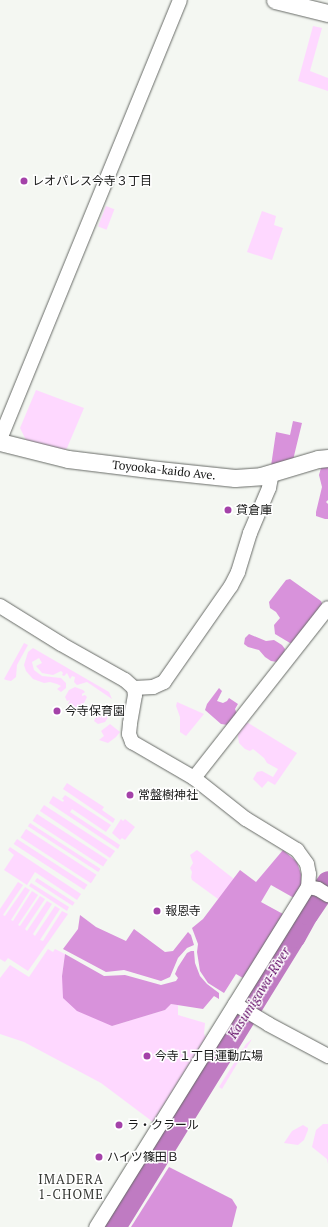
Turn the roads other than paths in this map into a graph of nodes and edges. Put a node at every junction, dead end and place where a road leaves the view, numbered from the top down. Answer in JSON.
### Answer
{"nodes":[{"id":1,"x":180,"y":0,"type":"edge"},
{"id":2,"x":275,"y":0,"type":"edge"},
{"id":3,"x":328,"y":13,"type":"edge"},
{"id":4,"x":0,"y":440,"type":"edge"},
{"id":5,"x":328,"y":458,"type":"edge"},
{"id":6,"x":272,"y":474,"type":"junction"},
{"id":7,"x":0,"y":606,"type":"edge"},
{"id":8,"x":328,"y":608,"type":"edge"},
{"id":9,"x":134,"y":688,"type":"junction"},
{"id":10,"x":194,"y":778,"type":"junction"},
{"id":11,"x":311,"y":888,"type":"junction"},
{"id":12,"x":328,"y":895,"type":"edge"},
{"id":13,"x":237,"y":1006,"type":"junction"},
{"id":14,"x":328,"y":1056,"type":"edge"},
{"id":15,"x":96,"y":1227,"type":"edge"}],
"edges":[{"from":1,"to":4,"type":"street"},
{"from":2,"to":3,"type":"main road"},
{"from":4,"to":6,"type":"main road","name":"Toyooka-kaido Ave."},
{"from":5,"to":6,"type":"main road","name":"Toyooka-kaido Ave."},
{"from":6,"to":9,"type":"street"},
{"from":7,"to":9,"type":"street"},
{"from":8,"to":10,"type":"street"},
{"from":9,"to":10,"type":"street"},
{"from":10,"to":11,"type":"street"},
{"from":11,"to":12,"type":"street"},
{"from":11,"to":13,"type":"street"},
{"from":13,"to":14,"type":"street"},
{"from":13,"to":15,"type":"street"}]}
